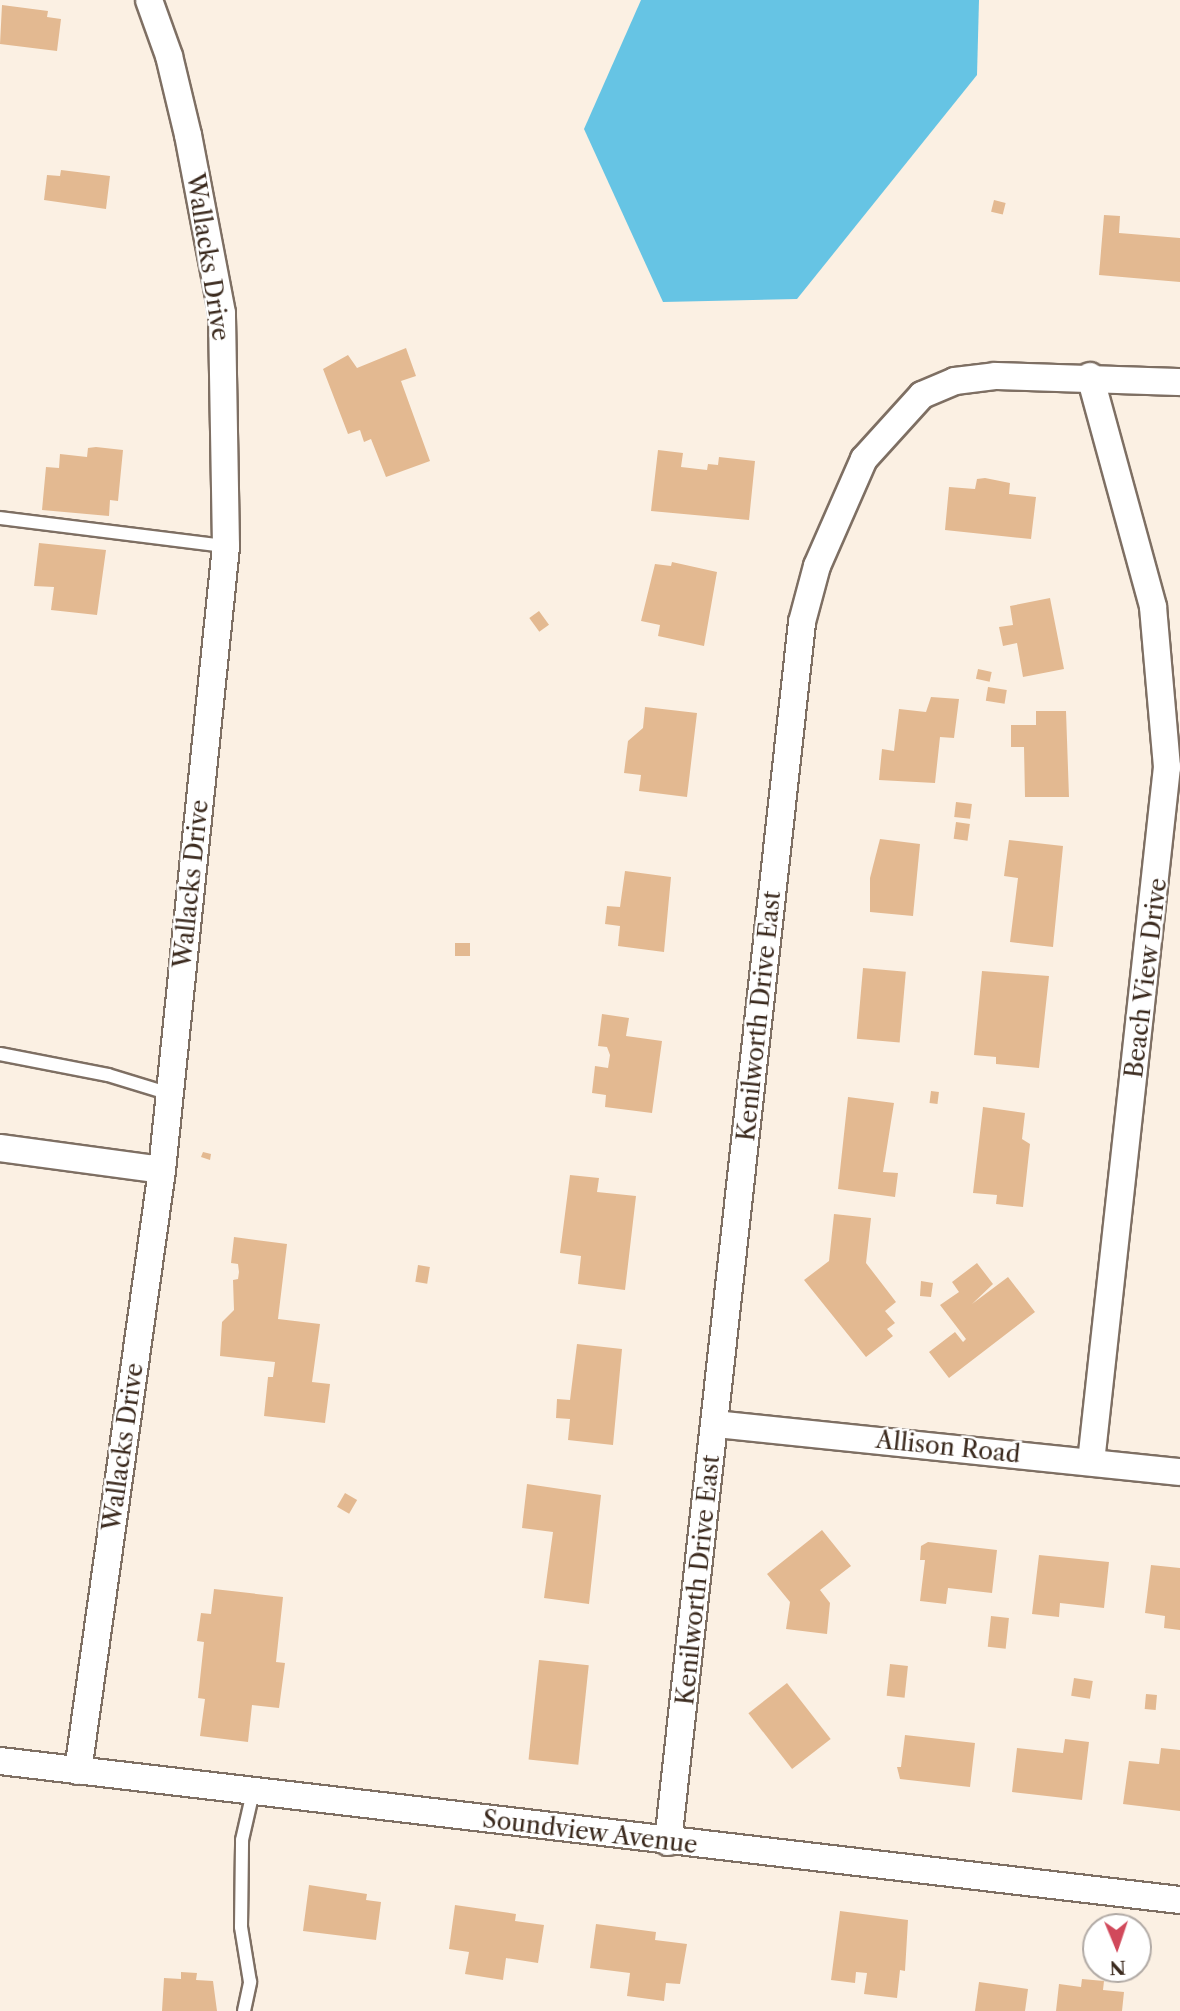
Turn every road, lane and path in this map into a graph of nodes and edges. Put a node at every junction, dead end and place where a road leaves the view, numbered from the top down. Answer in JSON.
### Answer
{"nodes":[{"id":1,"x":149,"y":0,"type":"edge"},
{"id":2,"x":1090,"y":376,"type":"junction"},
{"id":3,"x":1180,"y":382,"type":"edge"},
{"id":4,"x":0,"y":518,"type":"edge"},
{"id":5,"x":226,"y":546,"type":"junction"},
{"id":6,"x":0,"y":1054,"type":"edge"},
{"id":7,"x":170,"y":1094,"type":"junction"},
{"id":8,"x":0,"y":1148,"type":"edge"},
{"id":9,"x":162,"y":1170,"type":"junction"},
{"id":10,"x":715,"y":1424,"type":"junction"},
{"id":11,"x":1091,"y":1462,"type":"junction"},
{"id":12,"x":1180,"y":1472,"type":"edge"},
{"id":13,"x":0,"y":1761,"type":"edge"},
{"id":14,"x":78,"y":1771,"type":"junction"},
{"id":15,"x":253,"y":1792,"type":"junction"},
{"id":16,"x":668,"y":1842,"type":"junction"},
{"id":17,"x":1180,"y":1900,"type":"edge"},
{"id":18,"x":244,"y":2011,"type":"edge"}],
"edges":[{"from":1,"to":5,"type":"street","name":"Wallacks Drive"},
{"from":2,"to":3,"type":"street","name":"Kenilworth Drive East"},
{"from":2,"to":10,"type":"street","name":"Kenilworth Drive East"},
{"from":2,"to":11,"type":"street","name":"Beach View Drive"},
{"from":4,"to":5,"type":"lane"},
{"from":5,"to":7,"type":"street","name":"Wallacks Drive"},
{"from":6,"to":7,"type":"lane"},
{"from":7,"to":9,"type":"street","name":"Wallacks Drive"},
{"from":8,"to":9,"type":"street"},
{"from":9,"to":14,"type":"street","name":"Wallacks Drive"},
{"from":10,"to":11,"type":"street","name":"Allison Road"},
{"from":10,"to":16,"type":"street","name":"Kenilworth Drive East"},
{"from":11,"to":12,"type":"street","name":"Allison Road"},
{"from":13,"to":14,"type":"street","name":"Soundview Avenue"},
{"from":14,"to":15,"type":"street","name":"Soundview Avenue"},
{"from":15,"to":16,"type":"street","name":"Soundview Avenue"},
{"from":15,"to":18,"type":"lane"},
{"from":16,"to":17,"type":"street","name":"Soundview Avenue"}]}
